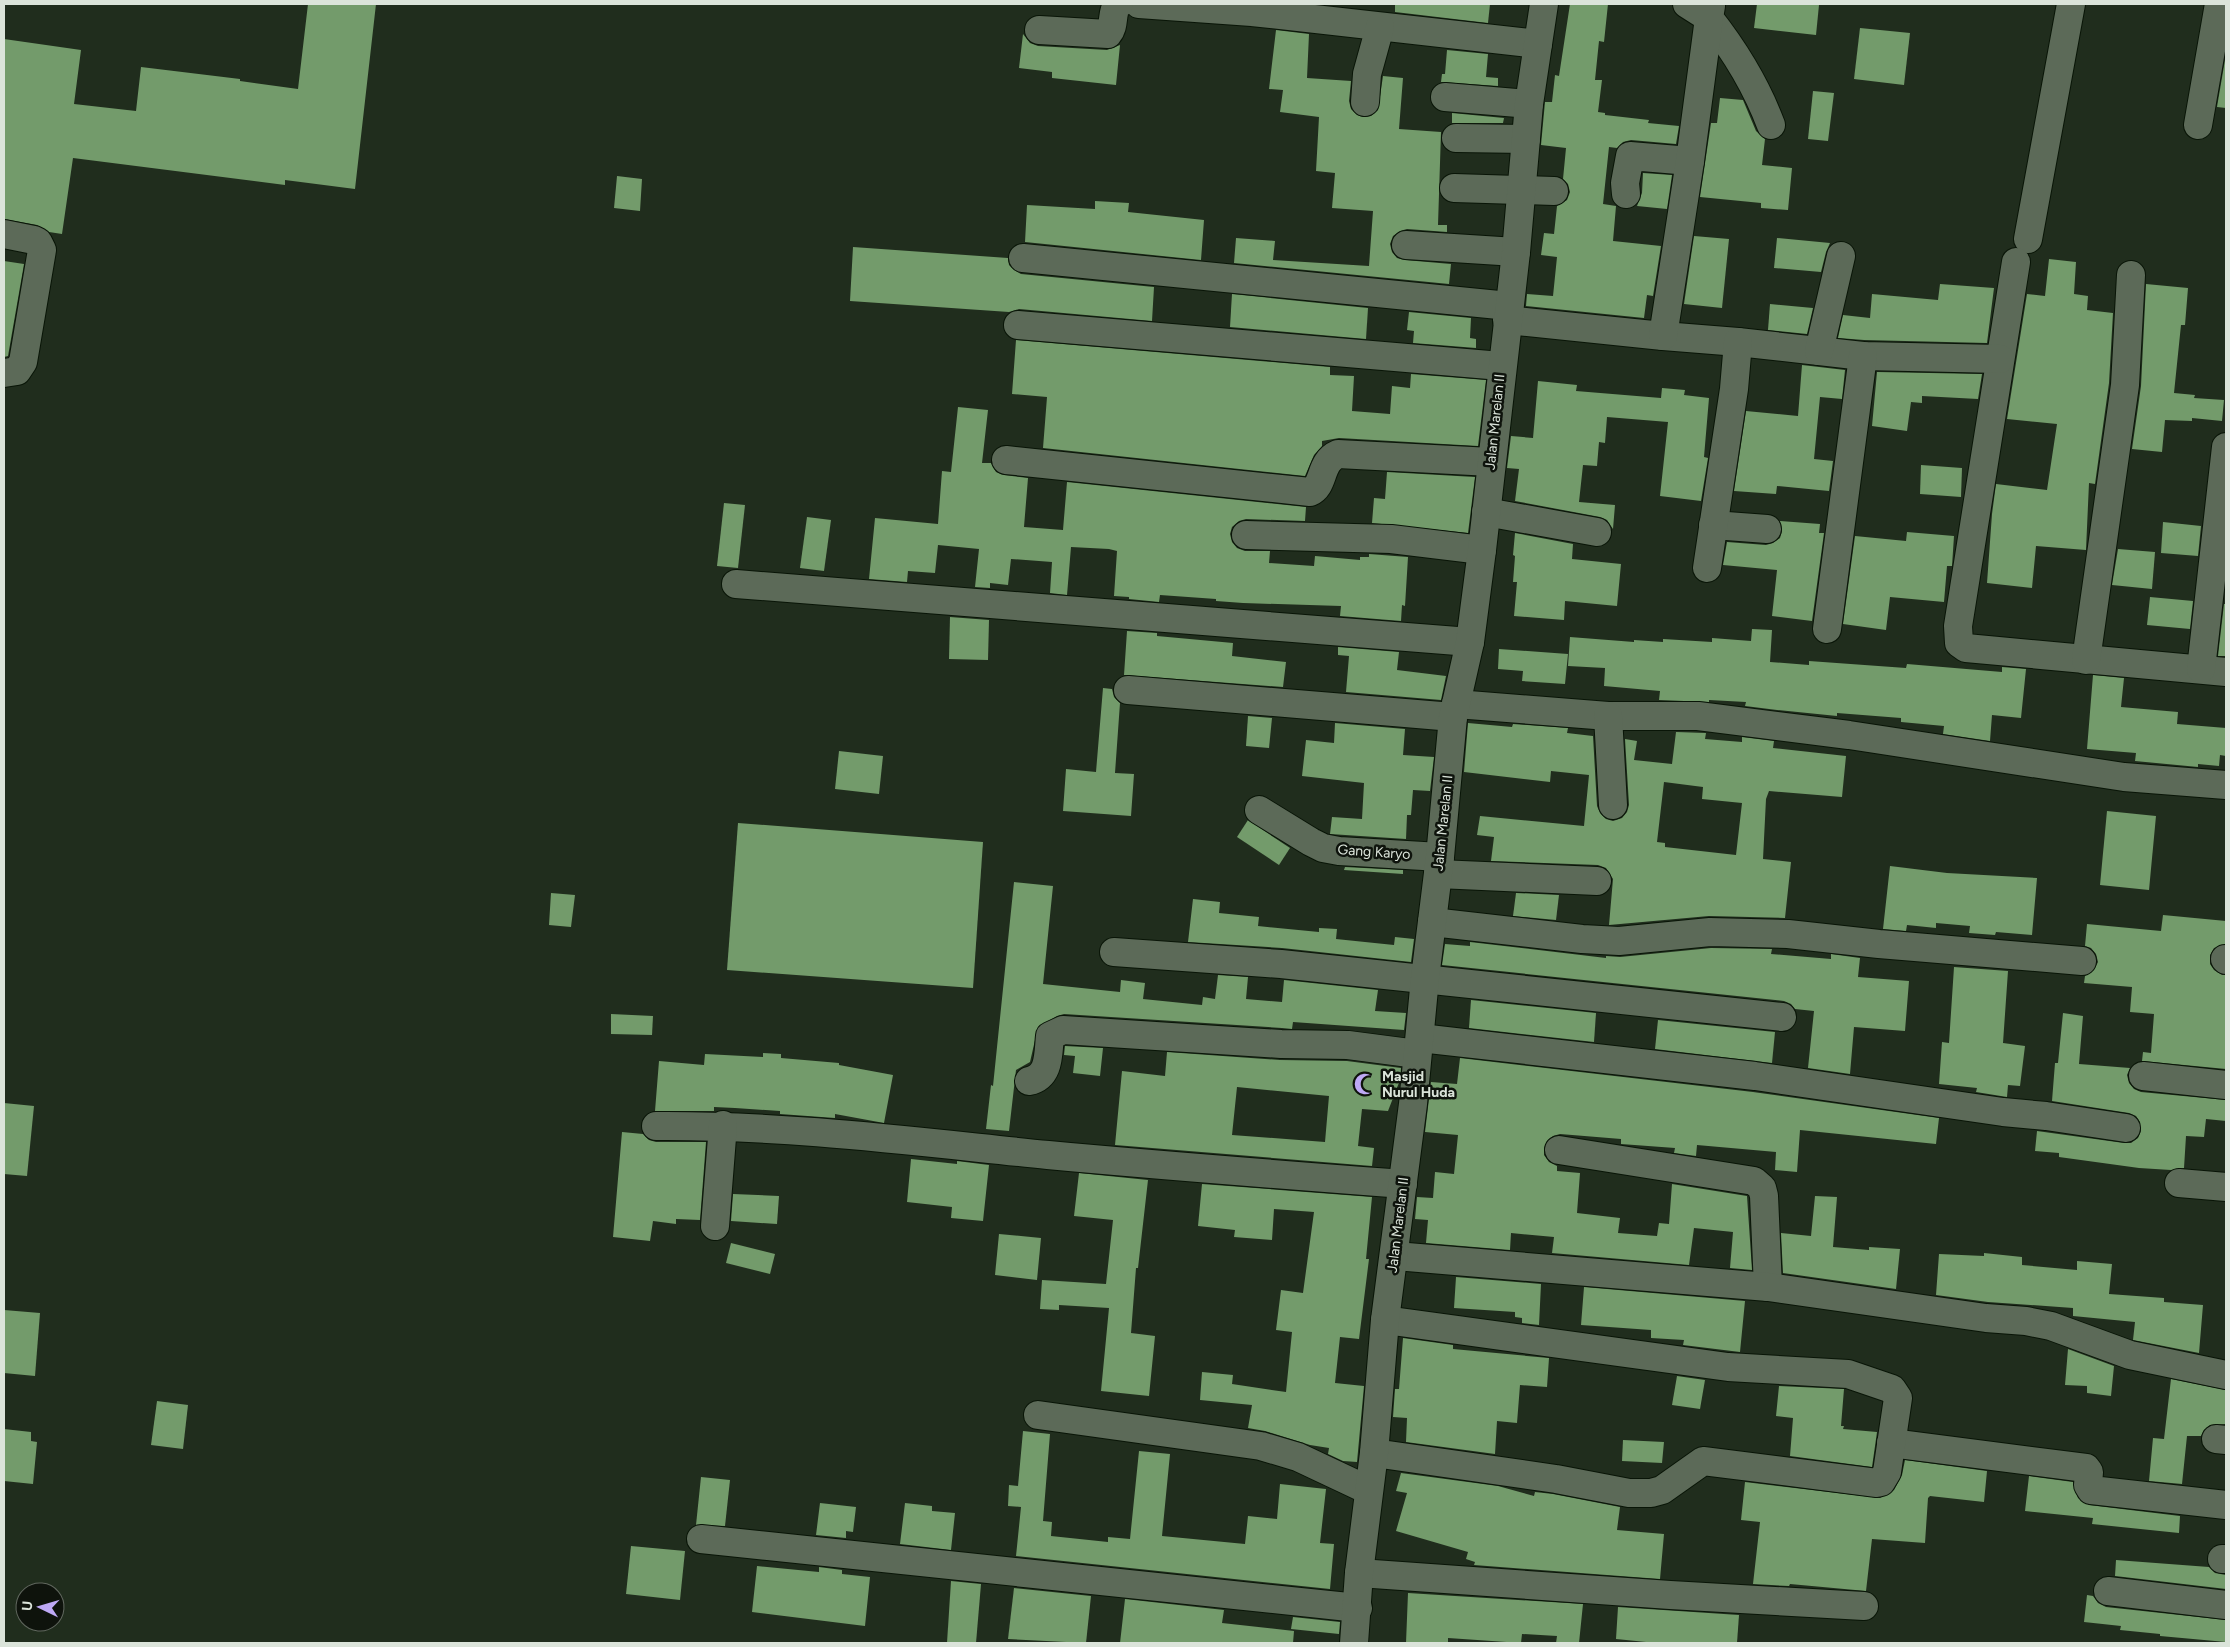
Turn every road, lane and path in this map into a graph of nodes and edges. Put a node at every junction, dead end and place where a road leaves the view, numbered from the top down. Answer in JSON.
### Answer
{"nodes":[{"id":1,"x":1119,"y":4,"type":"edge"},
{"id":2,"x":1139,"y":4,"type":"edge"},
{"id":3,"x":1544,"y":4,"type":"edge"},
{"id":4,"x":2071,"y":4,"type":"edge"},
{"id":5,"x":2219,"y":4,"type":"edge"},
{"id":6,"x":1702,"y":8,"type":"edge"},
{"id":7,"x":1380,"y":27,"type":"junction"},
{"id":8,"x":1039,"y":30,"type":"dead end"},
{"id":9,"x":1538,"y":44,"type":"junction"},
{"id":10,"x":1445,"y":97,"type":"dead end"},
{"id":11,"x":1365,"y":102,"type":"dead end"},
{"id":12,"x":1529,"y":104,"type":"junction"},
{"id":13,"x":1771,"y":125,"type":"dead end"},
{"id":14,"x":2198,"y":125,"type":"dead end"},
{"id":15,"x":1456,"y":138,"type":"dead end"},
{"id":16,"x":1526,"y":139,"type":"junction"},
{"id":17,"x":1690,"y":161,"type":"junction"},
{"id":18,"x":1454,"y":188,"type":"dead end"},
{"id":19,"x":1521,"y":190,"type":"junction"},
{"id":20,"x":1554,"y":191,"type":"dead end"},
{"id":21,"x":1626,"y":194,"type":"dead end"},
{"id":22,"x":4,"y":234,"type":"edge"},
{"id":23,"x":1406,"y":245,"type":"dead end"},
{"id":24,"x":1516,"y":252,"type":"junction"},
{"id":25,"x":1841,"y":256,"type":"dead end"},
{"id":26,"x":1024,"y":258,"type":"dead end"},
{"id":27,"x":2130,"y":275,"type":"dead end"},
{"id":28,"x":1508,"y":313,"type":"junction"},
{"id":29,"x":1018,"y":325,"type":"dead end"},
{"id":30,"x":1662,"y":336,"type":"junction"},
{"id":31,"x":1738,"y":342,"type":"junction"},
{"id":32,"x":1819,"y":351,"type":"junction"},
{"id":33,"x":1863,"y":356,"type":"junction"},
{"id":34,"x":2000,"y":359,"type":"junction"},
{"id":35,"x":1501,"y":366,"type":"junction"},
{"id":36,"x":4,"y":373,"type":"edge"},
{"id":37,"x":2226,"y":448,"type":"edge"},
{"id":38,"x":1006,"y":460,"type":"dead end"},
{"id":39,"x":1491,"y":462,"type":"junction"},
{"id":40,"x":1486,"y":512,"type":"junction"},
{"id":41,"x":1713,"y":526,"type":"junction"},
{"id":42,"x":1767,"y":529,"type":"dead end"},
{"id":43,"x":1597,"y":532,"type":"dead end"},
{"id":44,"x":1246,"y":535,"type":"dead end"},
{"id":45,"x":1482,"y":550,"type":"junction"},
{"id":46,"x":1707,"y":568,"type":"dead end"},
{"id":47,"x":736,"y":584,"type":"dead end"},
{"id":48,"x":1827,"y":629,"type":"dead end"},
{"id":49,"x":1470,"y":642,"type":"junction"},
{"id":50,"x":2086,"y":660,"type":"junction"},
{"id":51,"x":2214,"y":671,"type":"edge"},
{"id":52,"x":1128,"y":690,"type":"dead end"},
{"id":53,"x":1454,"y":710,"type":"junction"},
{"id":54,"x":1608,"y":716,"type":"junction"},
{"id":55,"x":2226,"y":785,"type":"edge"},
{"id":56,"x":1613,"y":805,"type":"dead end"},
{"id":57,"x":1258,"y":810,"type":"dead end"},
{"id":58,"x":1439,"y":865,"type":"junction"},
{"id":59,"x":1597,"y":882,"type":"dead end"},
{"id":60,"x":1432,"y":922,"type":"junction"},
{"id":61,"x":1114,"y":952,"type":"dead end"},
{"id":62,"x":2082,"y":961,"type":"dead end"},
{"id":63,"x":1425,"y":978,"type":"junction"},
{"id":64,"x":1782,"y":1017,"type":"dead end"},
{"id":65,"x":1418,"y":1046,"type":"junction"},
{"id":66,"x":2144,"y":1076,"type":"dead end"},
{"id":67,"x":1028,"y":1081,"type":"dead end"},
{"id":68,"x":2226,"y":1085,"type":"edge"},
{"id":69,"x":723,"y":1125,"type":"junction"},
{"id":70,"x":656,"y":1126,"type":"dead end"},
{"id":71,"x":2126,"y":1128,"type":"dead end"},
{"id":72,"x":1558,"y":1150,"type":"dead end"},
{"id":73,"x":2179,"y":1182,"type":"dead end"},
{"id":74,"x":1403,"y":1184,"type":"junction"},
{"id":75,"x":2226,"y":1187,"type":"edge"},
{"id":76,"x":715,"y":1226,"type":"dead end"},
{"id":77,"x":1395,"y":1256,"type":"junction"},
{"id":78,"x":1768,"y":1287,"type":"junction"},
{"id":79,"x":1385,"y":1320,"type":"junction"},
{"id":80,"x":2226,"y":1375,"type":"edge"},
{"id":81,"x":1038,"y":1415,"type":"dead end"},
{"id":82,"x":1892,"y":1443,"type":"junction"},
{"id":83,"x":1374,"y":1454,"type":"junction"},
{"id":84,"x":1368,"y":1490,"type":"junction"},
{"id":85,"x":2226,"y":1505,"type":"edge"},
{"id":86,"x":701,"y":1539,"type":"dead end"},
{"id":87,"x":1359,"y":1573,"type":"junction"},
{"id":88,"x":2108,"y":1591,"type":"dead end"},
{"id":89,"x":2226,"y":1605,"type":"edge"},
{"id":90,"x":1864,"y":1606,"type":"dead end"},
{"id":91,"x":1358,"y":1608,"type":"junction"},
{"id":92,"x":1354,"y":1643,"type":"edge"}],
"edges":[{"from":1,"to":8,"type":"street"},
{"from":2,"to":7,"type":"street"},
{"from":3,"to":9,"type":"street","name":"Jalan Marelan II"},
{"from":4,"to":34,"type":"street"},
{"from":5,"to":14,"type":"street"},
{"from":6,"to":13,"type":"street"},
{"from":6,"to":17,"type":"street"},
{"from":7,"to":9,"type":"street"},
{"from":7,"to":11,"type":"street"},
{"from":9,"to":12,"type":"street","name":"Jalan Marelan II"},
{"from":10,"to":12,"type":"street"},
{"from":12,"to":16,"type":"street","name":"Jalan Marelan II"},
{"from":15,"to":16,"type":"street"},
{"from":16,"to":19,"type":"street","name":"Jalan Marelan II"},
{"from":17,"to":21,"type":"street"},
{"from":17,"to":30,"type":"street"},
{"from":18,"to":19,"type":"street"},
{"from":19,"to":20,"type":"street"},
{"from":19,"to":24,"type":"street","name":"Jalan Marelan II"},
{"from":22,"to":36,"type":"street"},
{"from":23,"to":24,"type":"street"},
{"from":24,"to":28,"type":"street","name":"Jalan Marelan II"},
{"from":25,"to":32,"type":"street"},
{"from":26,"to":28,"type":"street"},
{"from":27,"to":50,"type":"street"},
{"from":28,"to":30,"type":"street"},
{"from":28,"to":35,"type":"street","name":"Jalan Marelan II"},
{"from":29,"to":35,"type":"street"},
{"from":30,"to":31,"type":"street"},
{"from":31,"to":32,"type":"street"},
{"from":31,"to":41,"type":"street"},
{"from":32,"to":33,"type":"street"},
{"from":33,"to":34,"type":"street"},
{"from":33,"to":48,"type":"street"},
{"from":34,"to":50,"type":"street"},
{"from":35,"to":39,"type":"street","name":"Jalan Marelan II"},
{"from":37,"to":51,"type":"street"},
{"from":38,"to":39,"type":"street"},
{"from":39,"to":40,"type":"street","name":"Jalan Marelan II"},
{"from":40,"to":43,"type":"street"},
{"from":40,"to":45,"type":"street","name":"Jalan Marelan II"},
{"from":41,"to":42,"type":"street"},
{"from":41,"to":46,"type":"street"},
{"from":44,"to":45,"type":"street"},
{"from":45,"to":49,"type":"street","name":"Jalan Marelan II"},
{"from":47,"to":49,"type":"street"},
{"from":49,"to":53,"type":"street","name":"Jalan Marelan II"},
{"from":50,"to":51,"type":"street"},
{"from":52,"to":53,"type":"street"},
{"from":53,"to":54,"type":"street"},
{"from":53,"to":58,"type":"street","name":"Jalan Marelan II"},
{"from":54,"to":55,"type":"street"},
{"from":54,"to":56,"type":"street"},
{"from":57,"to":58,"type":"street","name":"Gang Karyo"},
{"from":58,"to":59,"type":"street","name":"Gang Karyo"},
{"from":58,"to":60,"type":"street","name":"Jalan Marelan II"},
{"from":60,"to":62,"type":"street"},
{"from":60,"to":63,"type":"street","name":"Jalan Marelan II"},
{"from":61,"to":63,"type":"street"},
{"from":63,"to":64,"type":"street"},
{"from":63,"to":65,"type":"street","name":"Jalan Marelan II"},
{"from":65,"to":67,"type":"street"},
{"from":65,"to":71,"type":"street"},
{"from":65,"to":74,"type":"street","name":"Jalan Marelan II"},
{"from":66,"to":68,"type":"street"},
{"from":69,"to":70,"type":"street"},
{"from":69,"to":74,"type":"street"},
{"from":69,"to":76,"type":"street"},
{"from":72,"to":78,"type":"street"},
{"from":73,"to":75,"type":"street"},
{"from":74,"to":77,"type":"street","name":"Jalan Marelan II"},
{"from":77,"to":78,"type":"street"},
{"from":77,"to":79,"type":"street","name":"Jalan Marelan II"},
{"from":78,"to":80,"type":"street"},
{"from":79,"to":82,"type":"street"},
{"from":79,"to":83,"type":"street","name":"Jalan Marelan II"},
{"from":81,"to":84,"type":"street"},
{"from":82,"to":83,"type":"street"},
{"from":82,"to":85,"type":"street"},
{"from":83,"to":84,"type":"street","name":"Jalan Marelan II"},
{"from":84,"to":87,"type":"street","name":"Jalan Marelan II"},
{"from":86,"to":91,"type":"street"},
{"from":87,"to":90,"type":"street"},
{"from":87,"to":91,"type":"street","name":"Jalan Marelan II"},
{"from":88,"to":89,"type":"street"},
{"from":91,"to":92,"type":"street","name":"Jalan Marelan II"}]}
